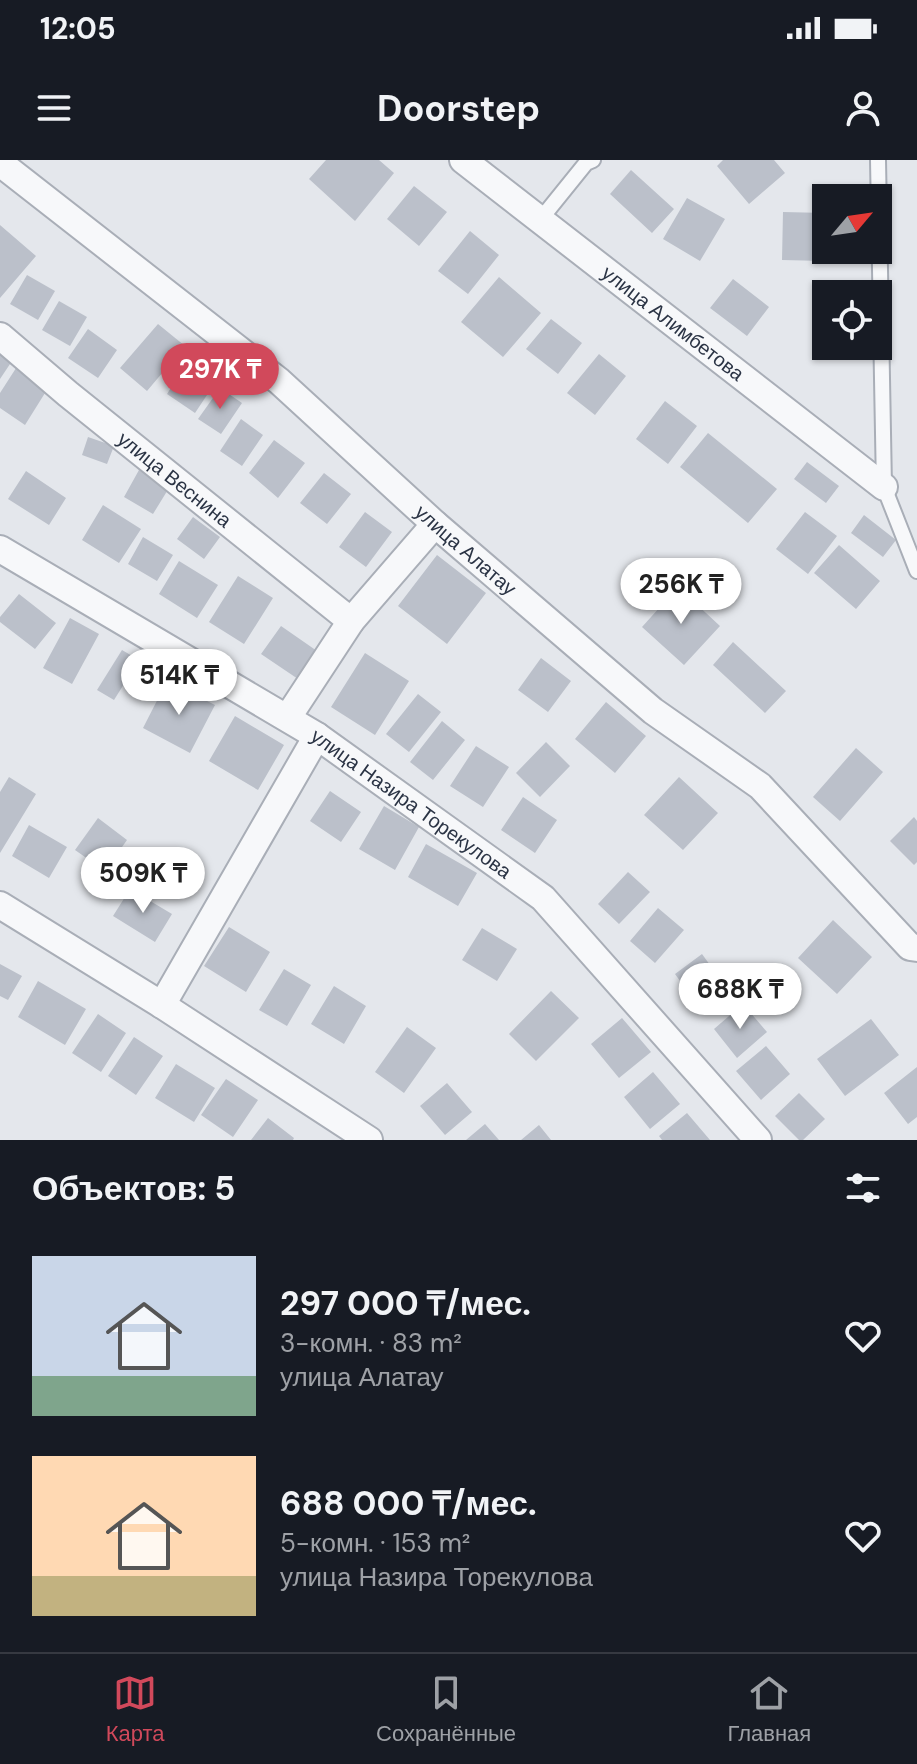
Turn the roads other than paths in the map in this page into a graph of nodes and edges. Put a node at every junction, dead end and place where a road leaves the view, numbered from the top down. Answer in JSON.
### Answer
{"nodes":[{"id":1,"x":463,"y":160,"type":"edge"},
{"id":2,"x":593,"y":160,"type":"edge"},
{"id":3,"x":878,"y":160,"type":"edge"},
{"id":4,"x":0,"y":163,"type":"edge"},
{"id":5,"x":540,"y":220,"type":"junction"},
{"id":6,"x":0,"y":336,"type":"edge"},
{"id":7,"x":884,"y":487,"type":"junction"},
{"id":8,"x":435,"y":524,"type":"junction"},
{"id":9,"x":0,"y":549,"type":"edge"},
{"id":10,"x":917,"y":571,"type":"edge"},
{"id":11,"x":351,"y":621,"type":"junction"},
{"id":12,"x":288,"y":717,"type":"junction"},
{"id":13,"x":317,"y":736,"type":"junction"},
{"id":14,"x":0,"y":905,"type":"edge"},
{"id":15,"x":917,"y":948,"type":"edge"},
{"id":16,"x":162,"y":1005,"type":"junction"},
{"id":17,"x":369,"y":1140,"type":"edge"},
{"id":18,"x":758,"y":1140,"type":"edge"}],
"edges":[{"from":1,"to":5,"type":"street","name":"улица Алимбетова"},
{"from":2,"to":5,"type":"lane"},
{"from":3,"to":7,"type":"lane"},
{"from":4,"to":8,"type":"street","name":"улица Алатау"},
{"from":5,"to":7,"type":"street","name":"улица Алимбетова"},
{"from":6,"to":11,"type":"street","name":"улица Веснина"},
{"from":7,"to":10,"type":"lane"},
{"from":8,"to":11,"type":"street"},
{"from":8,"to":15,"type":"street","name":"улица Алатау"},
{"from":9,"to":12,"type":"street","name":"улица Назира Торекулова"},
{"from":11,"to":12,"type":"street"},
{"from":12,"to":13,"type":"street","name":"улица Назира Торекулова"},
{"from":13,"to":16,"type":"street"},
{"from":13,"to":18,"type":"street","name":"улица Назира Торекулова"},
{"from":14,"to":16,"type":"street"},
{"from":16,"to":17,"type":"street"}]}
